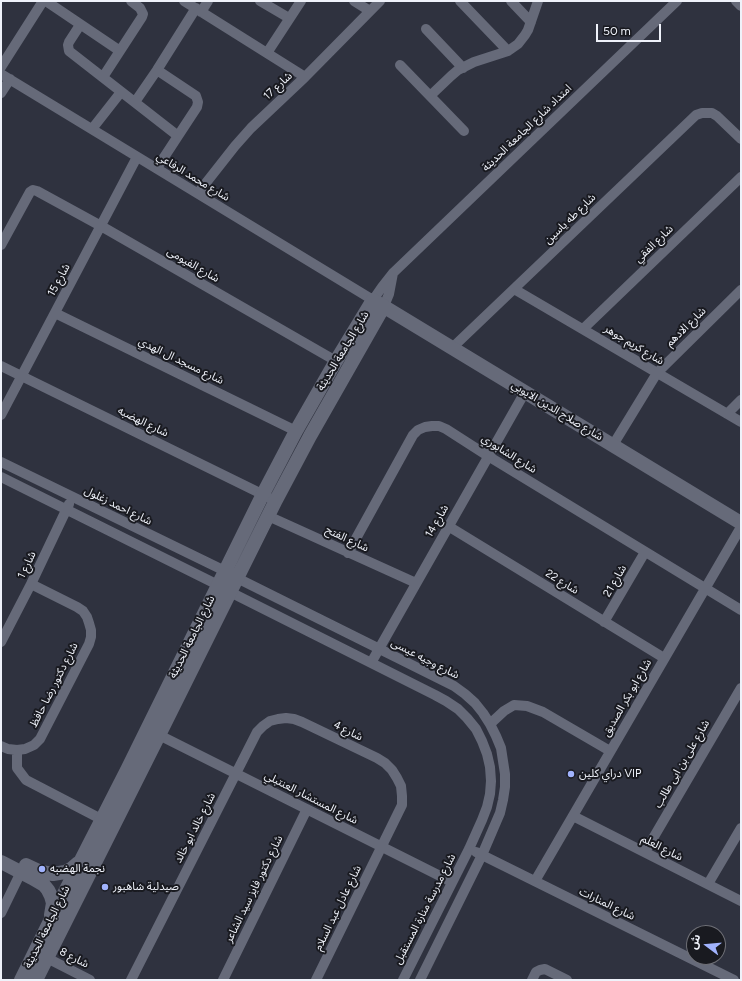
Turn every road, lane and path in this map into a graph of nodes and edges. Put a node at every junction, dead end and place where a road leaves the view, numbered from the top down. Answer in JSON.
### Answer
{"nodes":[{"id":1,"x":44,"y":1,"type":"edge"},
{"id":2,"x":131,"y":1,"type":"edge"},
{"id":3,"x":184,"y":1,"type":"edge"},
{"id":4,"x":208,"y":1,"type":"edge"},
{"id":5,"x":260,"y":1,"type":"edge"},
{"id":6,"x":301,"y":1,"type":"edge"},
{"id":7,"x":354,"y":1,"type":"edge"},
{"id":8,"x":380,"y":1,"type":"edge"},
{"id":9,"x":460,"y":1,"type":"edge"},
{"id":10,"x":511,"y":1,"type":"edge"},
{"id":11,"x":538,"y":1,"type":"edge"},
{"id":12,"x":677,"y":1,"type":"edge"},
{"id":13,"x":736,"y":1,"type":"edge"},
{"id":14,"x":741,"y":6,"type":"edge"},
{"id":15,"x":199,"y":10,"type":"junction"},
{"id":16,"x":370,"y":11,"type":"junction"},
{"id":17,"x":289,"y":18,"type":"junction"},
{"id":18,"x":531,"y":22,"type":"junction"},
{"id":19,"x":80,"y":24,"type":"junction"},
{"id":20,"x":426,"y":29,"type":"dead end"},
{"id":21,"x":120,"y":51,"type":"junction"},
{"id":22,"x":508,"y":51,"type":"junction"},
{"id":23,"x":267,"y":53,"type":"junction"},
{"id":24,"x":400,"y":64,"type":"dead end"},
{"id":25,"x":1,"y":67,"type":"edge"},
{"id":26,"x":463,"y":68,"type":"junction"},
{"id":27,"x":157,"y":70,"type":"junction"},
{"id":28,"x":5,"y":76,"type":"edge"},
{"id":29,"x":305,"y":77,"type":"junction"},
{"id":30,"x":103,"y":78,"type":"junction"},
{"id":31,"x":121,"y":92,"type":"junction"},
{"id":32,"x":1,"y":93,"type":"edge"},
{"id":33,"x":430,"y":96,"type":"junction"},
{"id":34,"x":135,"y":102,"type":"junction"},
{"id":35,"x":92,"y":129,"type":"junction"},
{"id":36,"x":464,"y":131,"type":"dead end"},
{"id":37,"x":178,"y":136,"type":"junction"},
{"id":38,"x":741,"y":139,"type":"edge"},
{"id":39,"x":138,"y":157,"type":"junction"},
{"id":40,"x":157,"y":168,"type":"junction"},
{"id":41,"x":741,"y":177,"type":"edge"},
{"id":42,"x":198,"y":193,"type":"junction"},
{"id":43,"x":101,"y":226,"type":"junction"},
{"id":44,"x":1,"y":245,"type":"edge"},
{"id":45,"x":514,"y":289,"type":"junction"},
{"id":46,"x":741,"y":290,"type":"edge"},
{"id":47,"x":379,"y":303,"type":"junction"},
{"id":48,"x":55,"y":313,"type":"junction"},
{"id":49,"x":583,"y":329,"type":"junction"},
{"id":50,"x":452,"y":348,"type":"junction"},
{"id":51,"x":336,"y":361,"type":"junction"},
{"id":52,"x":1,"y":366,"type":"edge"},
{"id":53,"x":657,"y":373,"type":"junction"},
{"id":54,"x":22,"y":376,"type":"junction"},
{"id":55,"x":525,"y":392,"type":"junction"},
{"id":56,"x":741,"y":400,"type":"edge"},
{"id":57,"x":727,"y":414,"type":"junction"},
{"id":58,"x":1,"y":415,"type":"edge"},
{"id":59,"x":741,"y":422,"type":"edge"},
{"id":60,"x":296,"y":431,"type":"junction"},
{"id":61,"x":613,"y":445,"type":"junction"},
{"id":62,"x":488,"y":456,"type":"junction"},
{"id":63,"x":1,"y":462,"type":"edge"},
{"id":64,"x":1,"y":477,"type":"edge"},
{"id":65,"x":263,"y":494,"type":"junction"},
{"id":66,"x":73,"y":497,"type":"junction"},
{"id":67,"x":276,"y":500,"type":"junction"},
{"id":68,"x":66,"y":510,"type":"junction"},
{"id":69,"x":268,"y":516,"type":"junction"},
{"id":70,"x":741,"y":523,"type":"edge"},
{"id":71,"x":448,"y":526,"type":"junction"},
{"id":72,"x":741,"y":527,"type":"edge"},
{"id":73,"x":645,"y":552,"type":"junction"},
{"id":74,"x":348,"y":553,"type":"junction"},
{"id":75,"x":225,"y":571,"type":"junction"},
{"id":76,"x":237,"y":578,"type":"junction"},
{"id":77,"x":416,"y":583,"type":"junction"},
{"id":78,"x":31,"y":584,"type":"junction"},
{"id":79,"x":705,"y":588,"type":"junction"},
{"id":80,"x":224,"y":589,"type":"junction"},
{"id":81,"x":741,"y":610,"type":"edge"},
{"id":82,"x":604,"y":622,"type":"junction"},
{"id":83,"x":1,"y":642,"type":"edge"},
{"id":84,"x":379,"y":648,"type":"junction"},
{"id":85,"x":664,"y":658,"type":"junction"},
{"id":86,"x":371,"y":663,"type":"junction"},
{"id":87,"x":741,"y":688,"type":"edge"},
{"id":88,"x":490,"y":724,"type":"junction"},
{"id":89,"x":159,"y":734,"type":"junction"},
{"id":90,"x":1,"y":746,"type":"edge"},
{"id":91,"x":17,"y":750,"type":"junction"},
{"id":92,"x":610,"y":751,"type":"junction"},
{"id":93,"x":133,"y":771,"type":"junction"},
{"id":94,"x":236,"y":773,"type":"junction"},
{"id":95,"x":307,"y":809,"type":"junction"},
{"id":96,"x":573,"y":816,"type":"junction"},
{"id":97,"x":101,"y":819,"type":"junction"},
{"id":98,"x":741,"y":828,"type":"edge"},
{"id":99,"x":382,"y":846,"type":"junction"},
{"id":100,"x":469,"y":848,"type":"junction"},
{"id":101,"x":1,"y":852,"type":"edge"},
{"id":102,"x":645,"y":852,"type":"junction"},
{"id":103,"x":482,"y":855,"type":"junction"},
{"id":104,"x":80,"y":861,"type":"junction"},
{"id":105,"x":1,"y":862,"type":"edge"},
{"id":106,"x":21,"y":872,"type":"junction"},
{"id":107,"x":535,"y":881,"type":"junction"},
{"id":108,"x":452,"y":882,"type":"junction"},
{"id":109,"x":708,"y":884,"type":"junction"},
{"id":110,"x":741,"y":901,"type":"edge"},
{"id":111,"x":1,"y":913,"type":"edge"},
{"id":112,"x":49,"y":923,"type":"junction"},
{"id":113,"x":47,"y":958,"type":"junction"},
{"id":114,"x":21,"y":980,"type":"edge"},
{"id":115,"x":36,"y":980,"type":"edge"},
{"id":116,"x":90,"y":980,"type":"edge"},
{"id":117,"x":131,"y":980,"type":"edge"},
{"id":118,"x":223,"y":980,"type":"edge"},
{"id":119,"x":316,"y":980,"type":"edge"},
{"id":120,"x":403,"y":980,"type":"edge"},
{"id":121,"x":420,"y":980,"type":"edge"},
{"id":122,"x":532,"y":980,"type":"edge"},
{"id":123,"x":567,"y":980,"type":"edge"},
{"id":124,"x":734,"y":980,"type":"edge"}],
"edges":[{"from":1,"to":19,"type":"street"},
{"from":1,"to":25,"type":"street"},
{"from":2,"to":21,"type":"street"},
{"from":3,"to":15,"type":"street"},
{"from":4,"to":15,"type":"street"},
{"from":5,"to":17,"type":"street"},
{"from":6,"to":17,"type":"street"},
{"from":7,"to":16,"type":"street"},
{"from":8,"to":16,"type":"street","name":"شارع 17"},
{"from":9,"to":22,"type":"street"},
{"from":10,"to":18,"type":"street"},
{"from":11,"to":18,"type":"street"},
{"from":12,"to":47,"type":"street","name":"امتداد شارع الجامعة الحديثة"},
{"from":13,"to":14,"type":"street"},
{"from":15,"to":23,"type":"street"},
{"from":15,"to":27,"type":"street"},
{"from":16,"to":29,"type":"street","name":"شارع 17"},
{"from":17,"to":23,"type":"street"},
{"from":18,"to":22,"type":"street"},
{"from":19,"to":21,"type":"street"},
{"from":19,"to":30,"type":"street"},
{"from":20,"to":26,"type":"street"},
{"from":21,"to":30,"type":"street"},
{"from":22,"to":26,"type":"street"},
{"from":23,"to":29,"type":"street"},
{"from":24,"to":33,"type":"street"},
{"from":26,"to":33,"type":"street"},
{"from":27,"to":34,"type":"street"},
{"from":27,"to":37,"type":"street"},
{"from":28,"to":32,"type":"street"},
{"from":28,"to":35,"type":"street","name":"شارع محمد الرفاعي"},
{"from":29,"to":42,"type":"street","name":"شارع 17"},
{"from":30,"to":31,"type":"street"},
{"from":31,"to":34,"type":"street"},
{"from":31,"to":35,"type":"street"},
{"from":33,"to":36,"type":"street"},
{"from":34,"to":37,"type":"street"},
{"from":35,"to":39,"type":"street","name":"شارع محمد الرفاعي"},
{"from":37,"to":40,"type":"street"},
{"from":38,"to":45,"type":"street","name":"شارع طه ياسين"},
{"from":39,"to":40,"type":"street","name":"شارع محمد الرفاعي"},
{"from":39,"to":43,"type":"street","name":"شارع 15"},
{"from":40,"to":42,"type":"street","name":"شارع محمد الرفاعي"},
{"from":41,"to":49,"type":"street","name":"شارع الفقي"},
{"from":42,"to":47,"type":"street","name":"شارع محمد الرفاعي"},
{"from":43,"to":44,"type":"street","name":"شارع الفيومى"},
{"from":43,"to":48,"type":"street","name":"شارع 15"},
{"from":43,"to":51,"type":"street","name":"شارع الفيومى"},
{"from":45,"to":49,"type":"street","name":"شارع كريم جوهر"},
{"from":45,"to":50,"type":"street","name":"شارع طه ياسين"},
{"from":46,"to":53,"type":"street","name":"شارع الادهم"},
{"from":47,"to":50,"type":"street","name":"شارع صلاح الدين الايوبي"},
{"from":47,"to":51,"type":"street","name":"شارع الجامعة الحديثة"},
{"from":47,"to":67,"type":"street","name":"شارع الجامعة الحديثة"},
{"from":48,"to":54,"type":"street","name":"شارع 15"},
{"from":48,"to":60,"type":"street","name":"شارع مسجد ال الهدي"},
{"from":49,"to":53,"type":"street","name":"شارع كريم جوهر"},
{"from":50,"to":55,"type":"street","name":"شارع صلاح الدين الايوبي"},
{"from":51,"to":60,"type":"street","name":"شارع الجامعة الحديثة"},
{"from":52,"to":54,"type":"street","name":"شارع الهضبه"},
{"from":53,"to":57,"type":"street","name":"شارع كريم جوهر"},
{"from":53,"to":61,"type":"street","name":"شارع الادهم"},
{"from":54,"to":58,"type":"street","name":"شارع 15"},
{"from":54,"to":65,"type":"street","name":"شارع الهضبه"},
{"from":55,"to":61,"type":"street","name":"شارع صلاح الدين الايوبي"},
{"from":55,"to":62,"type":"street","name":"شارع 14"},
{"from":56,"to":57,"type":"street"},
{"from":57,"to":59,"type":"street","name":"شارع كريم جوهر"},
{"from":60,"to":65,"type":"street","name":"شارع الجامعة الحديثة"},
{"from":61,"to":70,"type":"street","name":"شارع صلاح الدين الايوبي"},
{"from":62,"to":71,"type":"street","name":"شارع 14"},
{"from":62,"to":73,"type":"street","name":"شارع الشابوري"},
{"from":62,"to":74,"type":"street","name":"شارع الشابوري"},
{"from":63,"to":66,"type":"street","name":"شارع احمد زغلول"},
{"from":64,"to":68,"type":"street"},
{"from":65,"to":67,"type":"street","name":"شارع الهضبه"},
{"from":65,"to":75,"type":"street","name":"شارع الجامعة الحديثة"},
{"from":66,"to":68,"type":"street","name":"شارع 1"},
{"from":66,"to":75,"type":"street","name":"شارع احمد زغلول"},
{"from":67,"to":69,"type":"street","name":"شارع الجامعة الحديثة"},
{"from":68,"to":78,"type":"street","name":"شارع 1"},
{"from":68,"to":80,"type":"street"},
{"from":69,"to":74,"type":"street","name":"شارع الفتح"},
{"from":69,"to":76,"type":"street","name":"شارع الجامعة الحديثة"},
{"from":71,"to":77,"type":"street","name":"شارع 14"},
{"from":71,"to":82,"type":"street","name":"شارع 22"},
{"from":72,"to":79,"type":"street","name":"شارع ابو بكر الصديق"},
{"from":73,"to":79,"type":"street","name":"شارع الشابوري"},
{"from":73,"to":82,"type":"street","name":"شارع 21"},
{"from":74,"to":77,"type":"street","name":"شارع الفتح"},
{"from":75,"to":80,"type":"street","name":"شارع الجامعة الحديثة"},
{"from":76,"to":80,"type":"street","name":"شارع الجامعة الحديثة"},
{"from":76,"to":84,"type":"street","name":"شارع وجيه عيسى"},
{"from":77,"to":84,"type":"street","name":"شارع 14"},
{"from":78,"to":83,"type":"street","name":"شارع 1"},
{"from":78,"to":91,"type":"street","name":"شارع دكتور رضا حافظ"},
{"from":79,"to":81,"type":"street"},
{"from":79,"to":85,"type":"street","name":"شارع ابو بكر الصديق"},
{"from":80,"to":86,"type":"street"},
{"from":80,"to":89,"type":"street","name":"شارع الجامعة الحديثة"},
{"from":80,"to":93,"type":"street","name":"شارع الجامعة الحديثة"},
{"from":82,"to":85,"type":"street","name":"شارع 22"},
{"from":84,"to":86,"type":"street","name":"شارع 14"},
{"from":84,"to":88,"type":"street","name":"شارع وجيه عيسى"},
{"from":85,"to":92,"type":"street","name":"شارع ابو بكر الصديق"},
{"from":86,"to":100,"type":"street"},
{"from":87,"to":102,"type":"street","name":"شارع على بن ابى طالب"},
{"from":88,"to":92,"type":"street"},
{"from":88,"to":103,"type":"street","name":"شارع وجيه عيسى"},
{"from":89,"to":93,"type":"street","name":"شارع الجامعة الحديثة"},
{"from":89,"to":94,"type":"street","name":"شارع المستشار العنتبلي"},
{"from":90,"to":91,"type":"street"},
{"from":91,"to":97,"type":"street"},
{"from":92,"to":96,"type":"street","name":"شارع ابو بكر الصديق"},
{"from":93,"to":97,"type":"street","name":"شارع الجامعة الحديثة"},
{"from":93,"to":113,"type":"street","name":"شارع الجامعة الحديثة"},
{"from":94,"to":95,"type":"street","name":"شارع المستشار العنتبلي"},
{"from":94,"to":99,"type":"street","name":"شارع 4"},
{"from":94,"to":117,"type":"street","name":"شارع خالد ابو خالد"},
{"from":95,"to":99,"type":"street","name":"شارع المستشار العنتبلي"},
{"from":95,"to":118,"type":"street","name":"شارع دكتور فايز سيد الشاعر"},
{"from":96,"to":102,"type":"street","name":"شارع العلم"},
{"from":96,"to":107,"type":"street","name":"شارع ابو بكر الصديق"},
{"from":97,"to":104,"type":"street","name":"شارع الجامعة الحديثة"},
{"from":98,"to":109,"type":"street"},
{"from":99,"to":108,"type":"street","name":"شارع المستشار العنتبلي"},
{"from":99,"to":119,"type":"street","name":"شارع عادل عبد السلام"},
{"from":100,"to":103,"type":"street","name":"شارع المنارات"},
{"from":100,"to":108,"type":"street","name":"شارع مدرسة منارة المستقبل"},
{"from":101,"to":104,"type":"street"},
{"from":102,"to":109,"type":"street","name":"شارع العلم"},
{"from":103,"to":107,"type":"street","name":"شارع المنارات"},
{"from":103,"to":121,"type":"street"},
{"from":104,"to":112,"type":"street","name":"شارع الجامعة الحديثة"},
{"from":105,"to":106,"type":"street"},
{"from":106,"to":111,"type":"street"},
{"from":106,"to":112,"type":"street"},
{"from":107,"to":124,"type":"street","name":"شارع المنارات"},
{"from":108,"to":120,"type":"street","name":"شارع مدرسة منارة المستقبل"},
{"from":109,"to":110,"type":"street","name":"شارع العلم"},
{"from":112,"to":114,"type":"street","name":"شارع الجامعة الحديثة"},
{"from":113,"to":115,"type":"street","name":"شارع الجامعة الحديثة"},
{"from":113,"to":116,"type":"street","name":"شارع 8"},
{"from":122,"to":123,"type":"street"}]}
